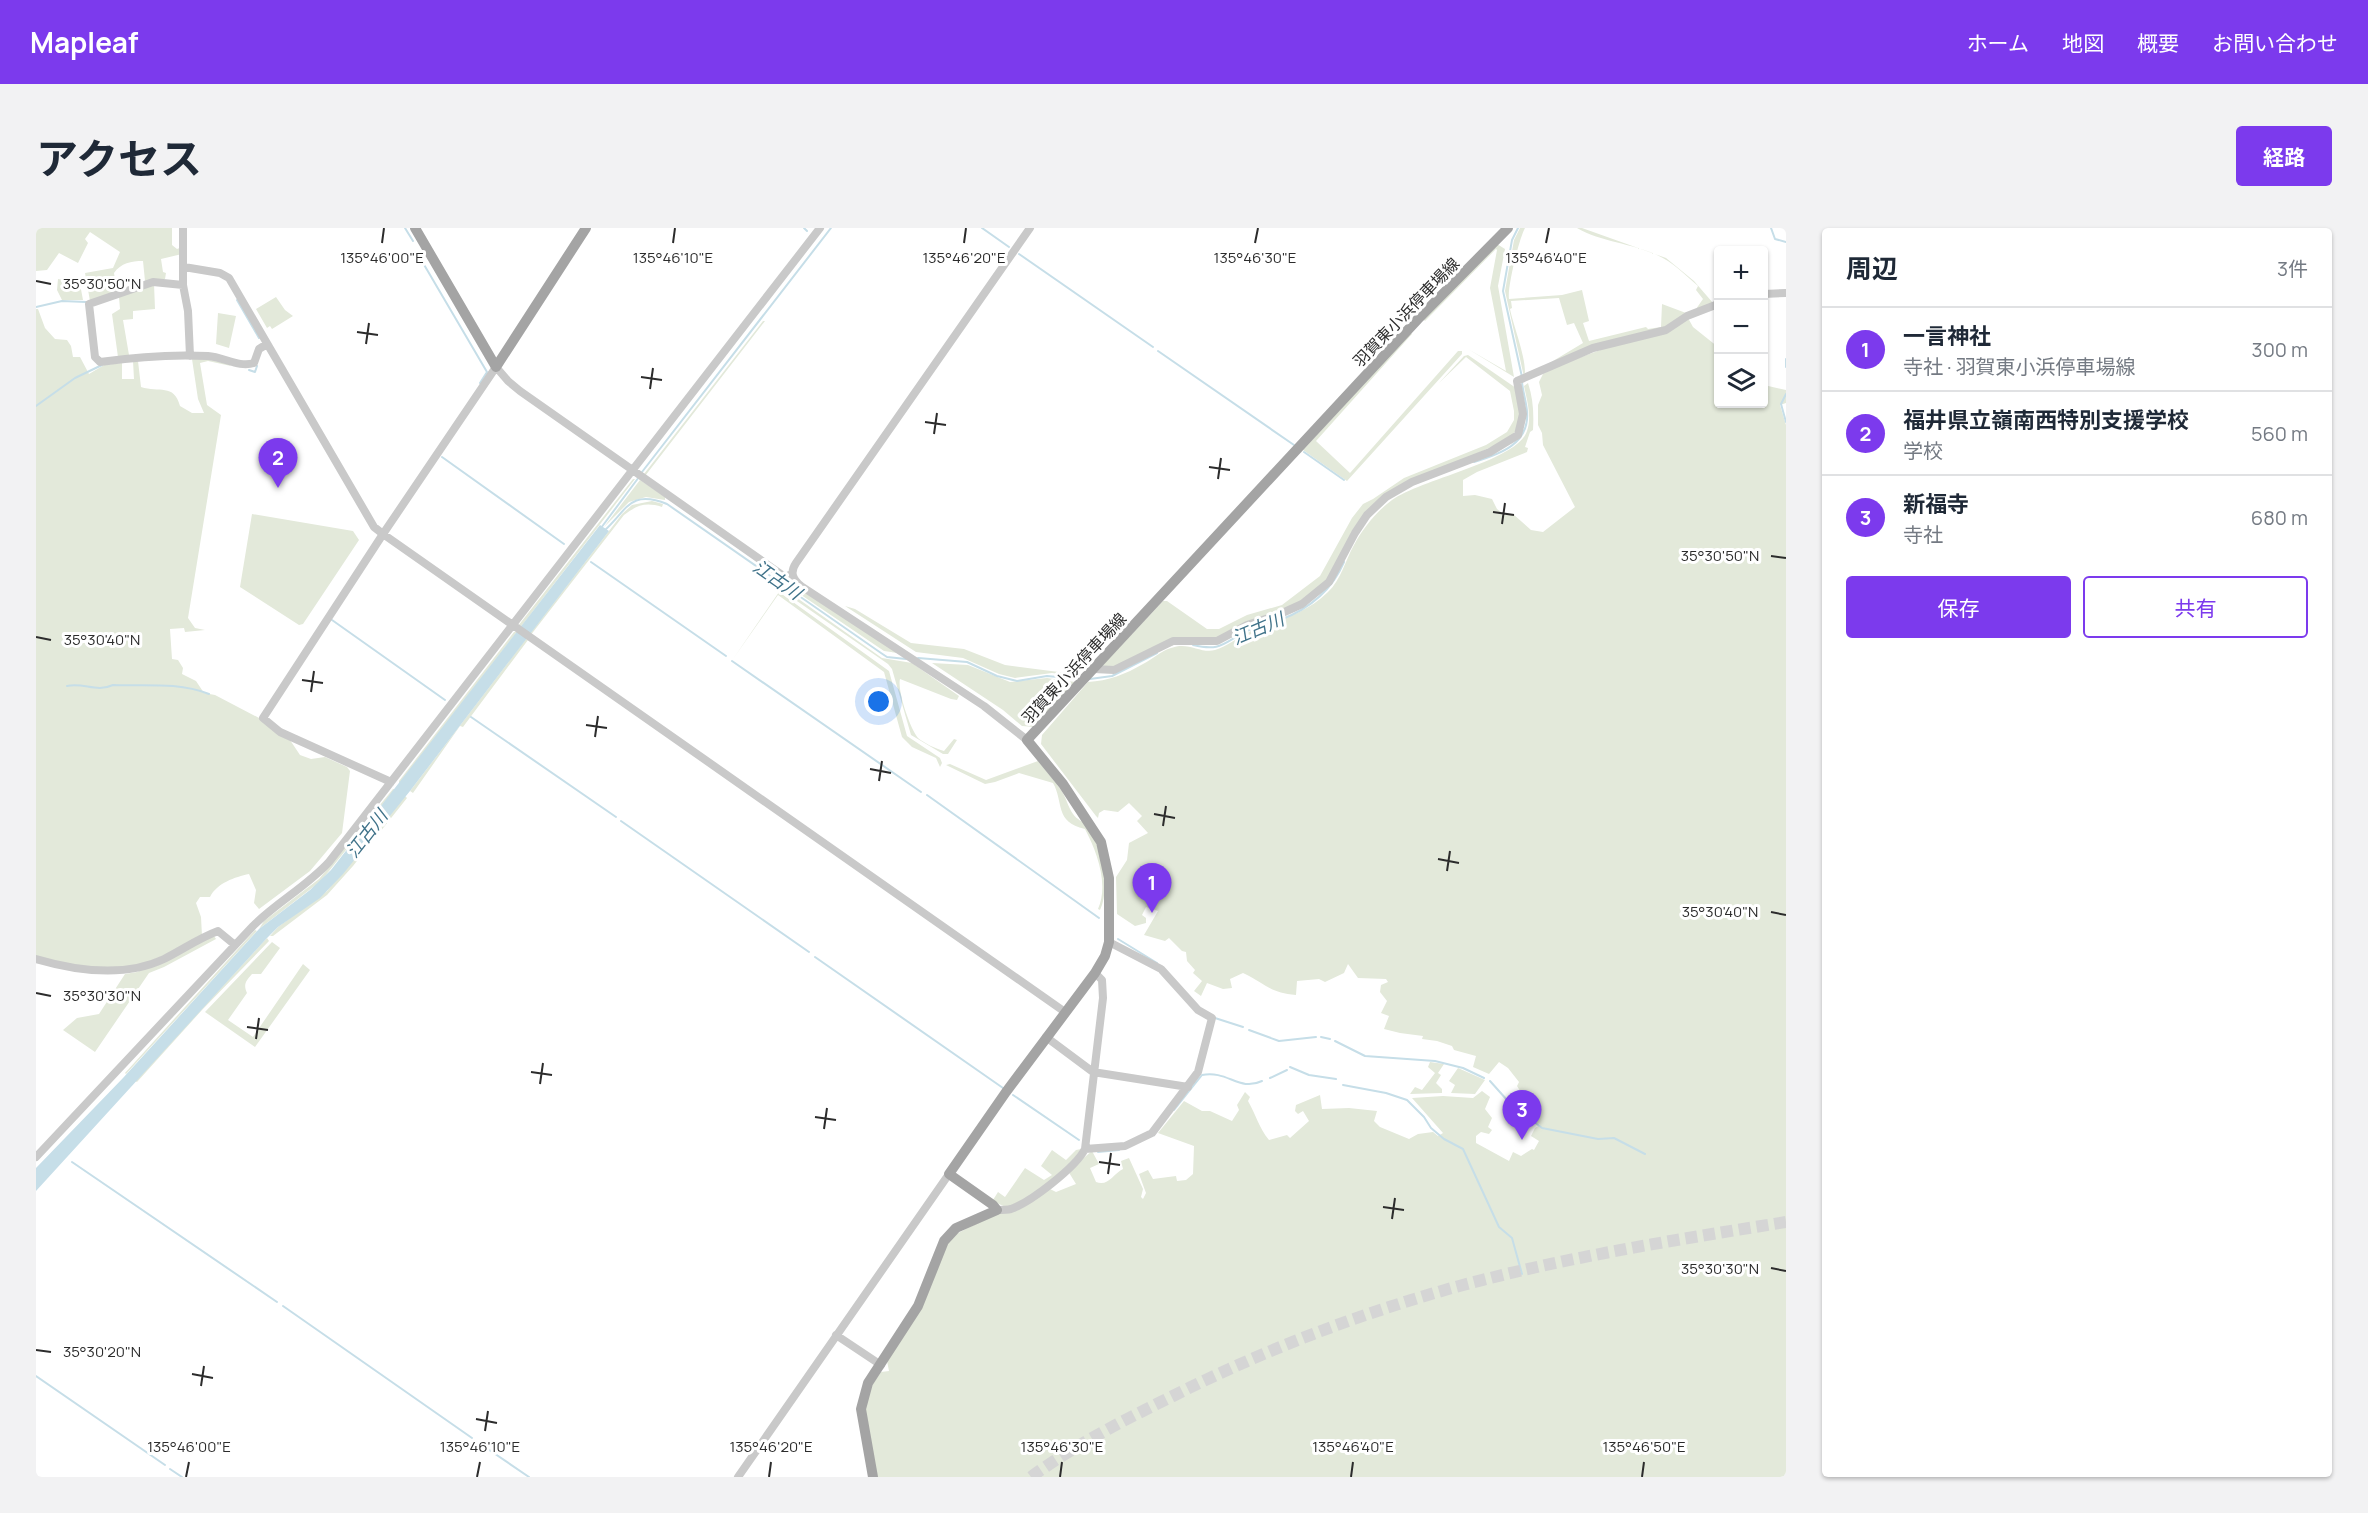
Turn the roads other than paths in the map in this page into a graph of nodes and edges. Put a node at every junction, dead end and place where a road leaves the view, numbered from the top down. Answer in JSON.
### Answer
{"nodes":[{"id":1,"x":183,"y":228,"type":"edge"},
{"id":2,"x":415,"y":228,"type":"edge"},
{"id":3,"x":586,"y":228,"type":"edge"},
{"id":4,"x":820,"y":228,"type":"edge"},
{"id":5,"x":1030,"y":228,"type":"edge"},
{"id":6,"x":1508,"y":228,"type":"edge"},
{"id":7,"x":184,"y":267,"type":"junction"},
{"id":8,"x":183,"y":285,"type":"junction"},
{"id":9,"x":1786,"y":293,"type":"edge"},
{"id":10,"x":1768,"y":294,"type":"edge"},
{"id":11,"x":1714,"y":306,"type":"edge"},
{"id":12,"x":265,"y":340,"type":"junction"},
{"id":13,"x":190,"y":356,"type":"junction"},
{"id":14,"x":496,"y":367,"type":"junction"},
{"id":15,"x":637,"y":474,"type":"junction"},
{"id":16,"x":382,"y":534,"type":"junction"},
{"id":17,"x":792,"y":574,"type":"junction"},
{"id":18,"x":515,"y":627,"type":"junction"},
{"id":19,"x":1087,"y":677,"type":"junction"},
{"id":20,"x":1027,"y":740,"type":"junction"},
{"id":21,"x":391,"y":782,"type":"junction"},
{"id":22,"x":1109,"y":942,"type":"junction"},
{"id":23,"x":235,"y":945,"type":"junction"},
{"id":24,"x":36,"y":959,"type":"edge"},
{"id":25,"x":1095,"y":973,"type":"junction"},
{"id":26,"x":1065,"y":1012,"type":"junction"},
{"id":27,"x":1046,"y":1037,"type":"junction"},
{"id":28,"x":1093,"y":1071,"type":"junction"},
{"id":29,"x":1188,"y":1087,"type":"junction"},
{"id":30,"x":1085,"y":1149,"type":"junction"},
{"id":31,"x":36,"y":1157,"type":"edge"},
{"id":32,"x":949,"y":1174,"type":"junction"},
{"id":33,"x":997,"y":1210,"type":"junction"},
{"id":34,"x":837,"y":1335,"type":"junction"},
{"id":35,"x":881,"y":1365,"type":"junction"},
{"id":36,"x":738,"y":1477,"type":"edge"},
{"id":37,"x":873,"y":1477,"type":"edge"}],
"edges":[{"from":1,"to":7,"type":"street"},
{"from":2,"to":14,"type":"main road"},
{"from":3,"to":14,"type":"main road"},
{"from":4,"to":15,"type":"street"},
{"from":5,"to":17,"type":"street"},
{"from":6,"to":19,"type":"main road","name":"羽賀東小浜停車場線"},
{"from":7,"to":8,"type":"street"},
{"from":7,"to":12,"type":"street"},
{"from":8,"to":13,"type":"street"},
{"from":8,"to":13,"type":"street"},
{"from":9,"to":10,"type":"street"},
{"from":11,"to":19,"type":"street"},
{"from":12,"to":13,"type":"street"},
{"from":12,"to":16,"type":"street"},
{"from":14,"to":15,"type":"street"},
{"from":14,"to":16,"type":"street"},
{"from":15,"to":17,"type":"street"},
{"from":15,"to":18,"type":"street"},
{"from":16,"to":18,"type":"street"},
{"from":16,"to":21,"type":"street"},
{"from":17,"to":20,"type":"street"},
{"from":18,"to":21,"type":"street"},
{"from":18,"to":26,"type":"street"},
{"from":19,"to":20,"type":"main road","name":"羽賀東小浜停車場線"},
{"from":20,"to":22,"type":"main road","name":"羽賀東小浜停車場線"},
{"from":21,"to":23,"type":"street"},
{"from":22,"to":25,"type":"main road","name":"羽賀東小浜停車場線"},
{"from":22,"to":29,"type":"street"},
{"from":23,"to":24,"type":"street"},
{"from":23,"to":31,"type":"street"},
{"from":25,"to":26,"type":"main road","name":"羽賀東小浜停車場線"},
{"from":25,"to":28,"type":"street"},
{"from":26,"to":27,"type":"main road","name":"羽賀東小浜停車場線"},
{"from":27,"to":28,"type":"street"},
{"from":27,"to":32,"type":"main road","name":"羽賀東小浜停車場線"},
{"from":28,"to":29,"type":"street"},
{"from":28,"to":30,"type":"street"},
{"from":29,"to":30,"type":"street"},
{"from":30,"to":33,"type":"street"},
{"from":32,"to":33,"type":"main road"},
{"from":32,"to":34,"type":"street"},
{"from":33,"to":35,"type":"main road"},
{"from":34,"to":35,"type":"street"},
{"from":34,"to":36,"type":"street"},
{"from":35,"to":37,"type":"main road"}]}
